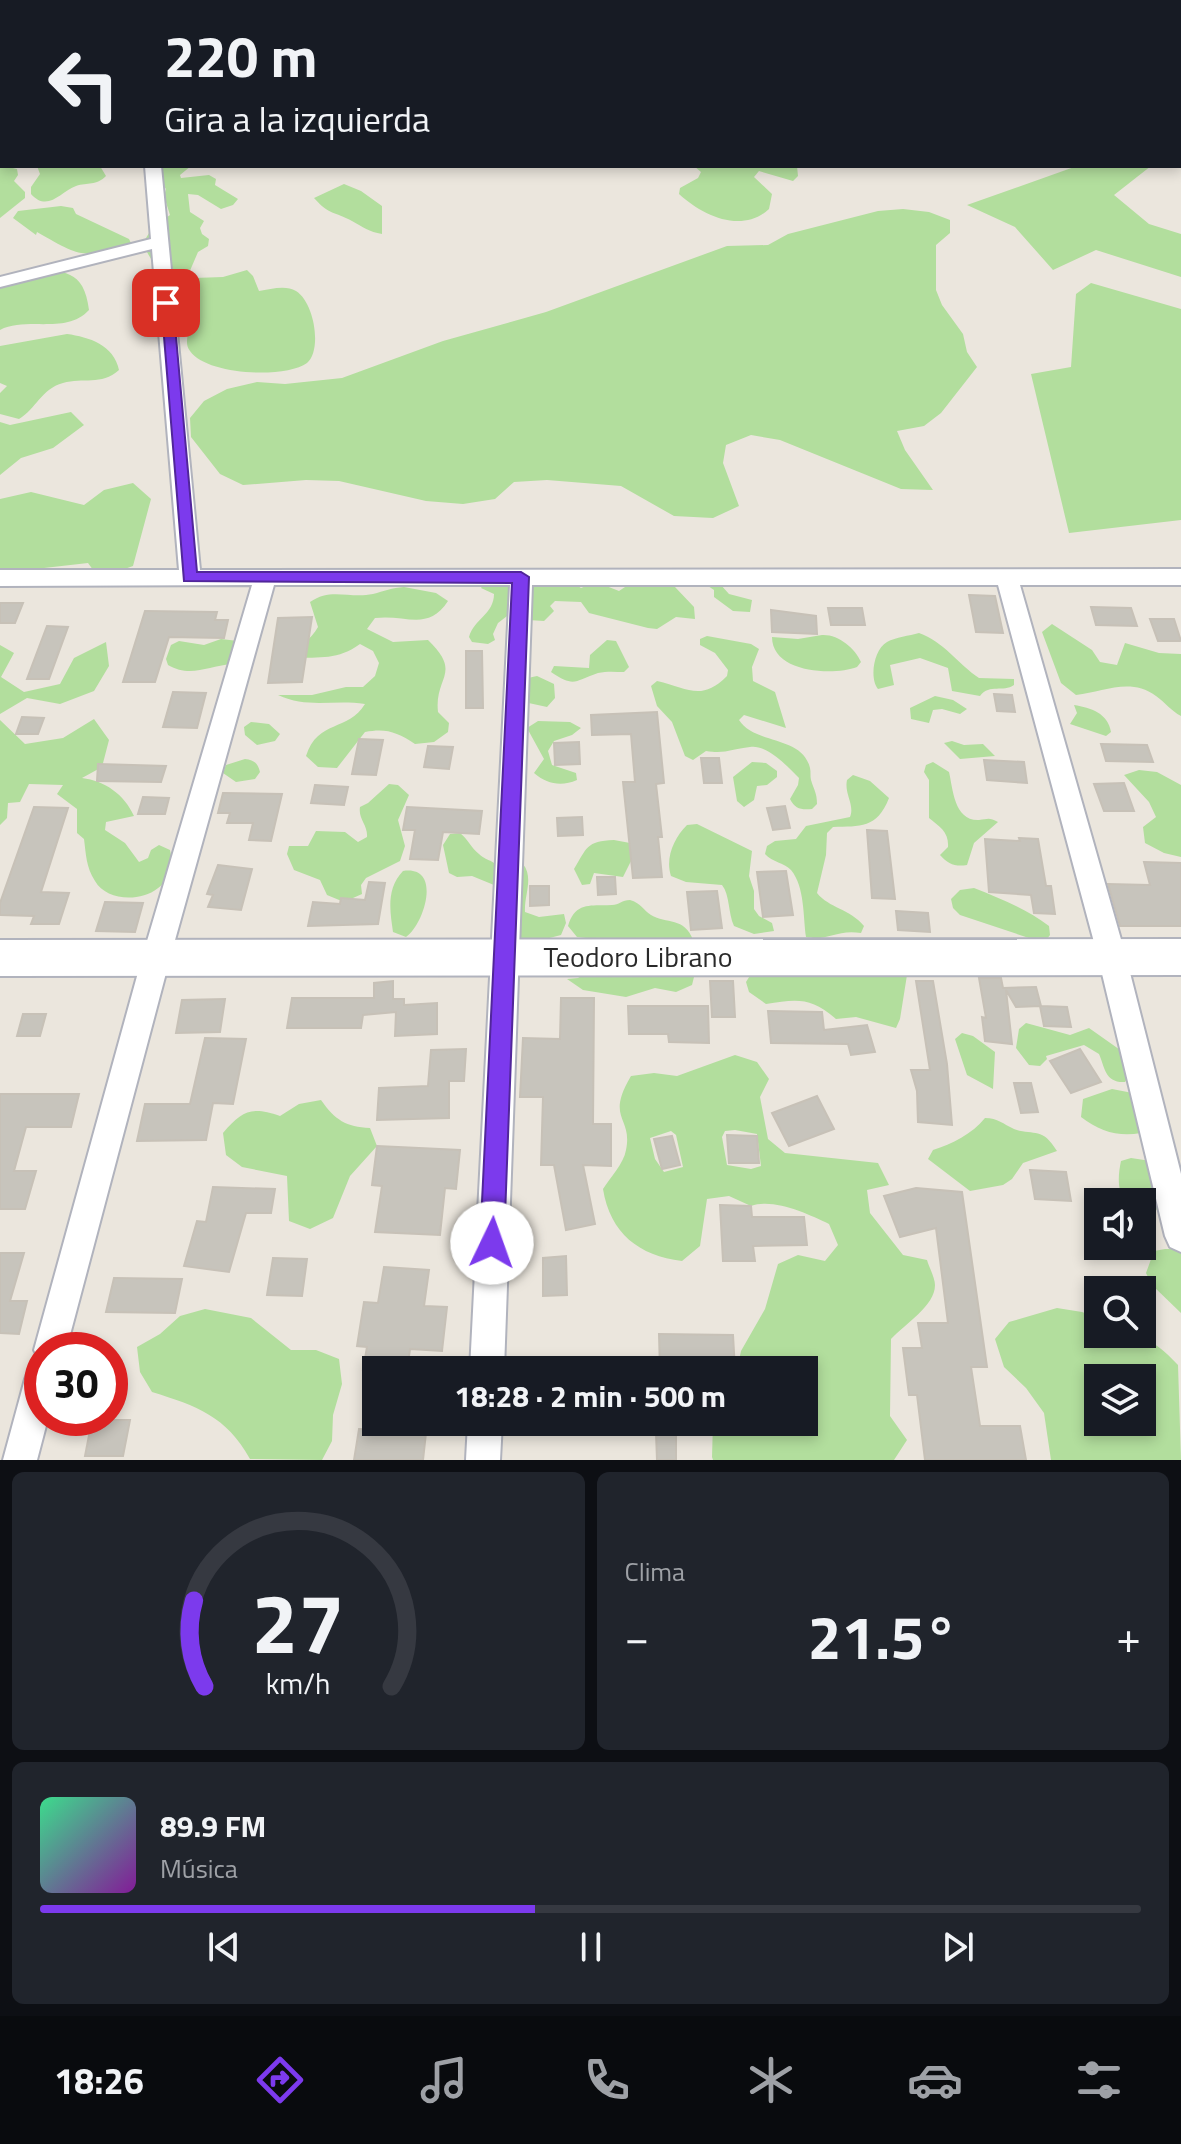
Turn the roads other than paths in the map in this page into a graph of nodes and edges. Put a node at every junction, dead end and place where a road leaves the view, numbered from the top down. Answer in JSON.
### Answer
{"nodes":[{"id":1,"x":153,"y":168,"type":"edge"},
{"id":2,"x":161,"y":242,"type":"junction"},
{"id":3,"x":0,"y":282,"type":"edge"},
{"id":4,"x":190,"y":577,"type":"junction"},
{"id":5,"x":265,"y":577,"type":"junction"},
{"id":6,"x":521,"y":577,"type":"junction"},
{"id":7,"x":1007,"y":577,"type":"junction"},
{"id":8,"x":1181,"y":577,"type":"edge"},
{"id":9,"x":0,"y":578,"type":"edge"},
{"id":10,"x":505,"y":957,"type":"junction"},
{"id":11,"x":1112,"y":957,"type":"junction"},
{"id":12,"x":1181,"y":957,"type":"edge"},
{"id":13,"x":0,"y":958,"type":"edge"},
{"id":14,"x":156,"y":958,"type":"junction"},
{"id":15,"x":1181,"y":1236,"type":"edge"},
{"id":16,"x":55,"y":1332,"type":"edge"},
{"id":17,"x":488,"y":1356,"type":"edge"},
{"id":18,"x":27,"y":1436,"type":"edge"},
{"id":19,"x":484,"y":1436,"type":"edge"},
{"id":20,"x":20,"y":1460,"type":"edge"},
{"id":21,"x":483,"y":1460,"type":"edge"}],
"edges":[{"from":1,"to":2,"type":"street"},
{"from":2,"to":3,"type":"street"},
{"from":2,"to":4,"type":"street"},
{"from":4,"to":5,"type":"street"},
{"from":4,"to":9,"type":"street"},
{"from":5,"to":6,"type":"street"},
{"from":5,"to":14,"type":"street"},
{"from":6,"to":7,"type":"street"},
{"from":6,"to":10,"type":"street"},
{"from":7,"to":8,"type":"street"},
{"from":7,"to":11,"type":"street"},
{"from":10,"to":11,"type":"main road","name":"Teodoro Librano"},
{"from":10,"to":14,"type":"main road","name":"Teodoro Librano"},
{"from":10,"to":17,"type":"street"},
{"from":11,"to":12,"type":"main road","name":"Teodoro Librano"},
{"from":11,"to":15,"type":"street"},
{"from":13,"to":14,"type":"main road","name":"Teodoro Librano"},
{"from":14,"to":16,"type":"street"},
{"from":18,"to":20,"type":"street"},
{"from":19,"to":21,"type":"street"}]}
